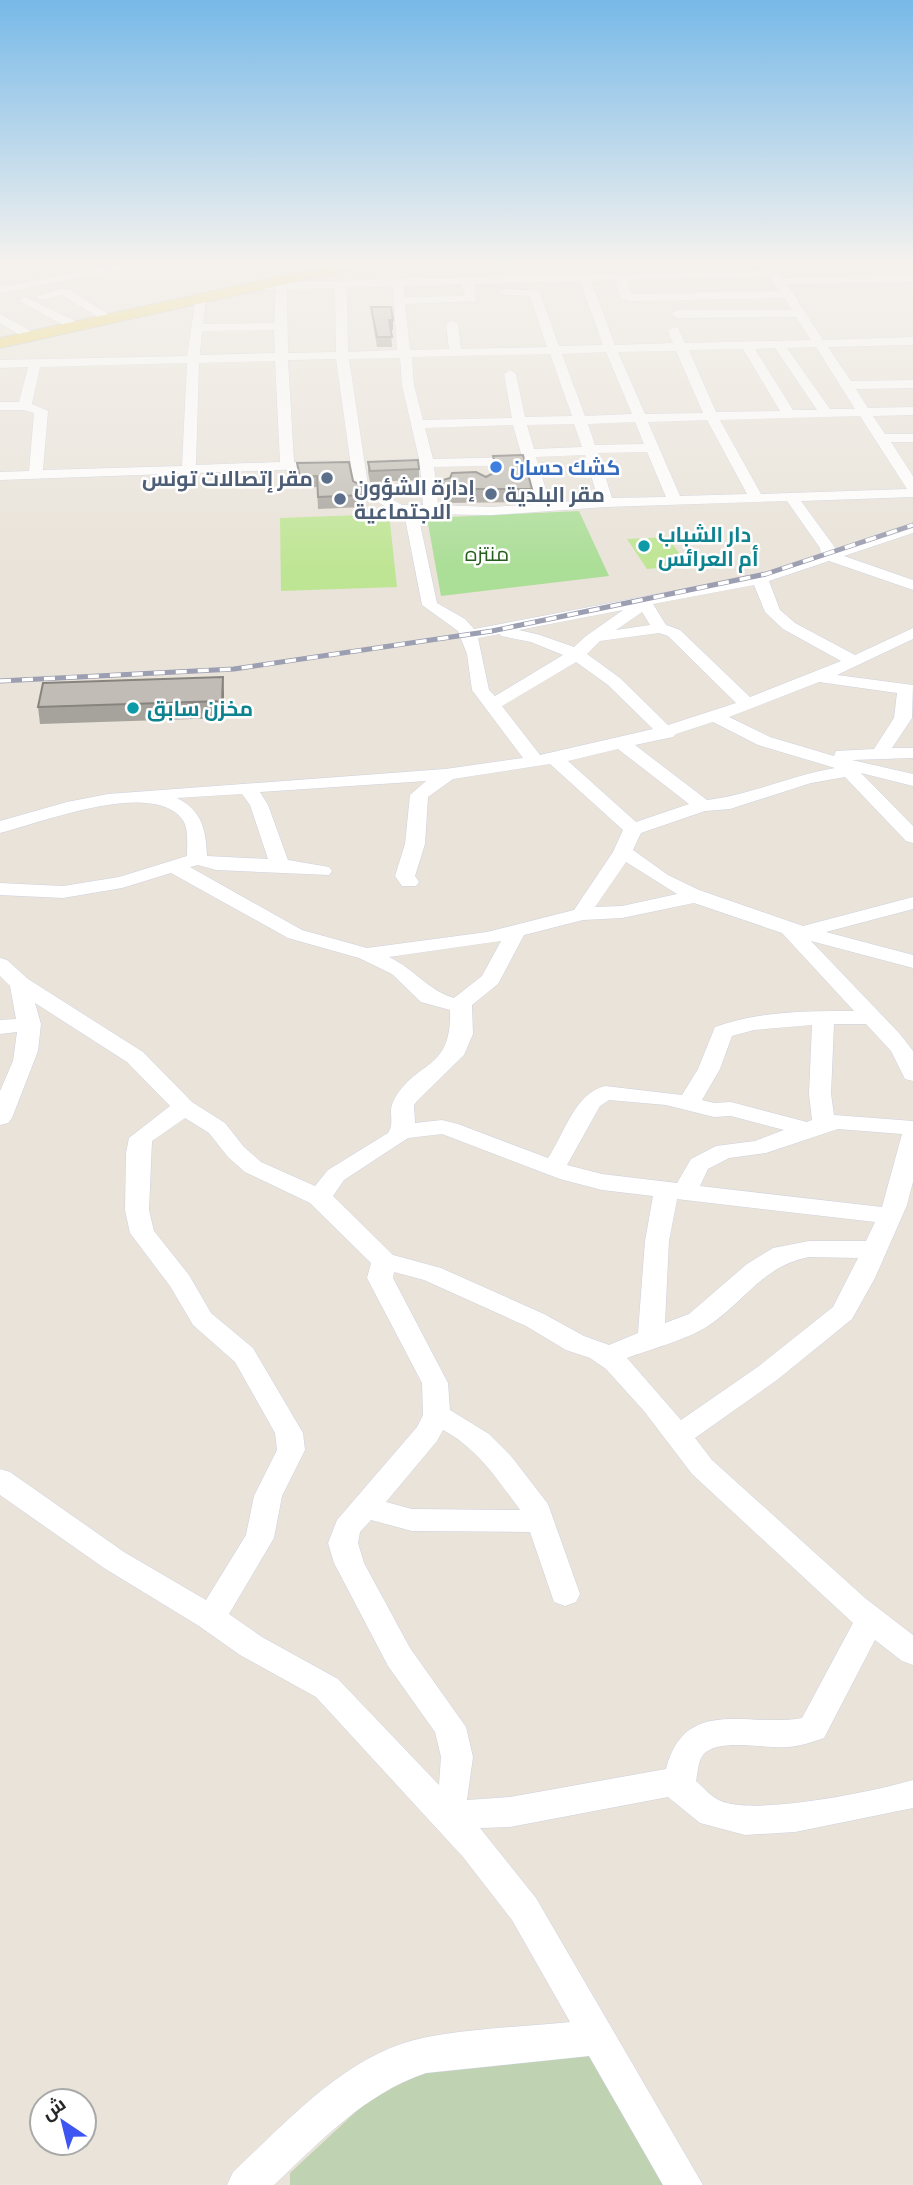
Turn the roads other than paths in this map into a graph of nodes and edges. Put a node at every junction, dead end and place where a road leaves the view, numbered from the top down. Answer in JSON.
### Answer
{"nodes":[{"id":1,"x":34,"y":366,"type":"edge"},
{"id":2,"x":193,"y":366,"type":"edge"},
{"id":3,"x":282,"y":366,"type":"edge"},
{"id":4,"x":344,"y":366,"type":"edge"},
{"id":5,"x":406,"y":366,"type":"edge"},
{"id":6,"x":560,"y":366,"type":"edge"},
{"id":7,"x":617,"y":366,"type":"edge"},
{"id":8,"x":690,"y":366,"type":"edge"},
{"id":9,"x":760,"y":366,"type":"edge"},
{"id":10,"x":793,"y":366,"type":"edge"},
{"id":11,"x":834,"y":366,"type":"edge"},
{"id":12,"x":510,"y":374,"type":"dead end"},
{"id":13,"x":913,"y":384,"type":"edge"},
{"id":14,"x":847,"y":385,"type":"junction"},
{"id":15,"x":25,"y":406,"type":"junction"},
{"id":16,"x":0,"y":407,"type":"edge"},
{"id":17,"x":913,"y":411,"type":"edge"},
{"id":18,"x":865,"y":412,"type":"junction"},
{"id":19,"x":826,"y":413,"type":"junction"},
{"id":20,"x":789,"y":414,"type":"junction"},
{"id":21,"x":712,"y":416,"type":"junction"},
{"id":22,"x":638,"y":417,"type":"junction"},
{"id":23,"x":579,"y":419,"type":"junction"},
{"id":24,"x":519,"y":422,"type":"junction"},
{"id":25,"x":417,"y":424,"type":"junction"},
{"id":26,"x":881,"y":438,"type":"junction"},
{"id":27,"x":913,"y":438,"type":"edge"},
{"id":28,"x":652,"y":448,"type":"junction"},
{"id":29,"x":475,"y":449,"type":"junction"},
{"id":30,"x":592,"y":450,"type":"junction"},
{"id":31,"x":530,"y":457,"type":"junction"},
{"id":32,"x":427,"y":464,"type":"junction"},
{"id":33,"x":359,"y":465,"type":"junction"},
{"id":34,"x":287,"y":467,"type":"junction"},
{"id":35,"x":189,"y":470,"type":"junction"},
{"id":36,"x":36,"y":475,"type":"junction"},
{"id":37,"x":0,"y":476,"type":"edge"},
{"id":38,"x":436,"y":487,"type":"junction"},
{"id":39,"x":913,"y":487,"type":"edge"},
{"id":40,"x":364,"y":489,"type":"junction"},
{"id":41,"x":913,"y":493,"type":"edge"},
{"id":42,"x":791,"y":497,"type":"junction"},
{"id":43,"x":756,"y":498,"type":"junction"},
{"id":44,"x":675,"y":500,"type":"junction"},
{"id":45,"x":606,"y":503,"type":"junction"},
{"id":46,"x":544,"y":508,"type":"junction"},
{"id":47,"x":403,"y":509,"type":"junction"},
{"id":48,"x":431,"y":509,"type":"junction"},
{"id":49,"x":913,"y":528,"type":"edge"},
{"id":50,"x":829,"y":556,"type":"junction"},
{"id":51,"x":760,"y":579,"type":"junction"},
{"id":52,"x":913,"y":585,"type":"edge"},
{"id":53,"x":644,"y":603,"type":"junction"},
{"id":54,"x":660,"y":628,"type":"junction"},
{"id":55,"x":492,"y":632,"type":"junction"},
{"id":56,"x":913,"y":633,"type":"edge"},
{"id":57,"x":469,"y":635,"type":"junction"},
{"id":58,"x":592,"y":639,"type":"junction"},
{"id":59,"x":578,"y":653,"type":"junction"},
{"id":60,"x":854,"y":661,"type":"junction"},
{"id":61,"x":818,"y":677,"type":"junction"},
{"id":62,"x":909,"y":689,"type":"edge"},
{"id":63,"x":492,"y":705,"type":"junction"},
{"id":64,"x":748,"y":705,"type":"junction"},
{"id":65,"x":717,"y":717,"type":"junction"},
{"id":66,"x":667,"y":733,"type":"junction"},
{"id":67,"x":624,"y":744,"type":"junction"},
{"id":68,"x":913,"y":752,"type":"edge"},
{"id":69,"x":880,"y":753,"type":"junction"},
{"id":70,"x":807,"y":756,"type":"junction"},
{"id":71,"x":544,"y":759,"type":"junction"},
{"id":72,"x":845,"y":767,"type":"junction"},
{"id":73,"x":447,"y":774,"type":"junction"},
{"id":74,"x":913,"y":780,"type":"edge"},
{"id":75,"x":248,"y":789,"type":"junction"},
{"id":76,"x":155,"y":796,"type":"junction"},
{"id":77,"x":703,"y":806,"type":"junction"},
{"id":78,"x":1,"y":828,"type":"edge"},
{"id":79,"x":632,"y":829,"type":"junction"},
{"id":80,"x":913,"y":837,"type":"edge"},
{"id":81,"x":623,"y":852,"type":"junction"},
{"id":82,"x":197,"y":859,"type":"junction"},
{"id":83,"x":280,"y":865,"type":"junction"},
{"id":84,"x":173,"y":866,"type":"junction"},
{"id":85,"x":322,"y":871,"type":"dead end"},
{"id":86,"x":409,"y":882,"type":"dead end"},
{"id":87,"x":0,"y":889,"type":"edge"},
{"id":88,"x":698,"y":896,"type":"junction"},
{"id":89,"x":913,"y":903,"type":"edge"},
{"id":90,"x":583,"y":914,"type":"junction"},
{"id":91,"x":797,"y":930,"type":"junction"},
{"id":92,"x":516,"y":931,"type":"junction"},
{"id":93,"x":366,"y":954,"type":"junction"},
{"id":94,"x":913,"y":962,"type":"edge"},
{"id":95,"x":0,"y":964,"type":"edge"},
{"id":96,"x":20,"y":984,"type":"junction"},
{"id":97,"x":460,"y":1006,"type":"junction"},
{"id":98,"x":871,"y":1017,"type":"junction"},
{"id":99,"x":823,"y":1018,"type":"junction"},
{"id":100,"x":30,"y":1024,"type":"junction"},
{"id":101,"x":0,"y":1027,"type":"edge"},
{"id":102,"x":913,"y":1074,"type":"edge"},
{"id":103,"x":689,"y":1102,"type":"junction"},
{"id":104,"x":184,"y":1107,"type":"junction"},
{"id":105,"x":0,"y":1118,"type":"edge"},
{"id":106,"x":815,"y":1126,"type":"junction"},
{"id":107,"x":913,"y":1128,"type":"edge"},
{"id":108,"x":400,"y":1132,"type":"junction"},
{"id":109,"x":913,"y":1136,"type":"edge"},
{"id":110,"x":553,"y":1169,"type":"junction"},
{"id":111,"x":676,"y":1191,"type":"junction"},
{"id":112,"x":318,"y":1197,"type":"junction"},
{"id":113,"x":890,"y":1216,"type":"junction"},
{"id":114,"x":873,"y":1250,"type":"junction"},
{"id":115,"x":384,"y":1261,"type":"junction"},
{"id":116,"x":651,"y":1338,"type":"junction"},
{"id":117,"x":607,"y":1356,"type":"junction"},
{"id":118,"x":436,"y":1415,"type":"junction"},
{"id":119,"x":678,"y":1436,"type":"junction"},
{"id":120,"x":0,"y":1480,"type":"edge"},
{"id":121,"x":364,"y":1507,"type":"junction"},
{"id":122,"x":541,"y":1521,"type":"junction"},
{"id":123,"x":565,"y":1594,"type":"dead end"},
{"id":124,"x":210,"y":1617,"type":"junction"},
{"id":125,"x":870,"y":1621,"type":"junction"},
{"id":126,"x":913,"y":1652,"type":"edge"},
{"id":127,"x":679,"y":1785,"type":"junction"},
{"id":128,"x":913,"y":1794,"type":"edge"},
{"id":129,"x":446,"y":1816,"type":"junction"},
{"id":130,"x":599,"y":2037,"type":"junction"},
{"id":131,"x":246,"y":2185,"type":"edge"},
{"id":132,"x":684,"y":2185,"type":"edge"}],
"edges":[{"from":1,"to":15,"type":"street"},
{"from":2,"to":35,"type":"street"},
{"from":3,"to":34,"type":"street"},
{"from":4,"to":33,"type":"street"},
{"from":5,"to":25,"type":"street"},
{"from":6,"to":23,"type":"street"},
{"from":7,"to":22,"type":"street"},
{"from":8,"to":21,"type":"street"},
{"from":9,"to":20,"type":"street"},
{"from":10,"to":19,"type":"street"},
{"from":11,"to":14,"type":"street"},
{"from":12,"to":24,"type":"street"},
{"from":13,"to":14,"type":"street"},
{"from":14,"to":18,"type":"street"},
{"from":15,"to":16,"type":"street"},
{"from":15,"to":36,"type":"street"},
{"from":17,"to":18,"type":"street"},
{"from":18,"to":19,"type":"street"},
{"from":18,"to":26,"type":"street"},
{"from":19,"to":20,"type":"street"},
{"from":20,"to":21,"type":"street"},
{"from":21,"to":22,"type":"street"},
{"from":21,"to":43,"type":"street"},
{"from":22,"to":23,"type":"street"},
{"from":22,"to":28,"type":"street"},
{"from":23,"to":24,"type":"street"},
{"from":23,"to":30,"type":"street"},
{"from":24,"to":29,"type":"street"},
{"from":24,"to":31,"type":"street"},
{"from":25,"to":29,"type":"street"},
{"from":25,"to":32,"type":"street"},
{"from":26,"to":27,"type":"street"},
{"from":26,"to":39,"type":"street"},
{"from":28,"to":30,"type":"street"},
{"from":28,"to":44,"type":"street"},
{"from":29,"to":31,"type":"street"},
{"from":29,"to":32,"type":"street"},
{"from":30,"to":31,"type":"street"},
{"from":30,"to":45,"type":"street"},
{"from":31,"to":46,"type":"street"},
{"from":32,"to":33,"type":"street"},
{"from":32,"to":38,"type":"street"},
{"from":33,"to":34,"type":"street"},
{"from":33,"to":40,"type":"street"},
{"from":34,"to":35,"type":"street"},
{"from":35,"to":36,"type":"street"},
{"from":36,"to":37,"type":"street"},
{"from":38,"to":40,"type":"street"},
{"from":38,"to":48,"type":"street"},
{"from":40,"to":47,"type":"street"},
{"from":41,"to":42,"type":"street"},
{"from":42,"to":43,"type":"street"},
{"from":42,"to":50,"type":"street"},
{"from":43,"to":44,"type":"street"},
{"from":44,"to":45,"type":"street"},
{"from":45,"to":46,"type":"street"},
{"from":46,"to":48,"type":"street"},
{"from":47,"to":48,"type":"street"},
{"from":47,"to":57,"type":"street"},
{"from":49,"to":50,"type":"street"},
{"from":50,"to":51,"type":"street"},
{"from":50,"to":52,"type":"street"},
{"from":51,"to":53,"type":"street"},
{"from":51,"to":60,"type":"street"},
{"from":53,"to":54,"type":"street"},
{"from":53,"to":55,"type":"street"},
{"from":53,"to":58,"type":"street"},
{"from":54,"to":58,"type":"street"},
{"from":54,"to":64,"type":"street"},
{"from":55,"to":57,"type":"street"},
{"from":55,"to":59,"type":"street"},
{"from":56,"to":60,"type":"street"},
{"from":57,"to":63,"type":"street"},
{"from":58,"to":59,"type":"street"},
{"from":59,"to":63,"type":"street"},
{"from":59,"to":66,"type":"street"},
{"from":60,"to":61,"type":"street"},
{"from":61,"to":62,"type":"street"},
{"from":61,"to":64,"type":"street"},
{"from":62,"to":69,"type":"street"},
{"from":63,"to":71,"type":"street"},
{"from":64,"to":65,"type":"street"},
{"from":65,"to":66,"type":"street"},
{"from":65,"to":70,"type":"street"},
{"from":66,"to":67,"type":"street"},
{"from":67,"to":71,"type":"street"},
{"from":67,"to":77,"type":"street"},
{"from":68,"to":69,"type":"street"},
{"from":69,"to":70,"type":"street"},
{"from":70,"to":72,"type":"street"},
{"from":71,"to":73,"type":"street"},
{"from":71,"to":79,"type":"street"},
{"from":72,"to":74,"type":"street"},
{"from":72,"to":77,"type":"street"},
{"from":72,"to":80,"type":"street"},
{"from":73,"to":75,"type":"street"},
{"from":73,"to":86,"type":"street"},
{"from":75,"to":76,"type":"street"},
{"from":75,"to":83,"type":"street"},
{"from":76,"to":78,"type":"street"},
{"from":76,"to":82,"type":"street"},
{"from":77,"to":79,"type":"street"},
{"from":79,"to":81,"type":"street"},
{"from":81,"to":88,"type":"street"},
{"from":81,"to":90,"type":"street"},
{"from":82,"to":83,"type":"street"},
{"from":82,"to":84,"type":"street"},
{"from":83,"to":85,"type":"street"},
{"from":84,"to":87,"type":"street"},
{"from":84,"to":93,"type":"street"},
{"from":88,"to":90,"type":"street"},
{"from":88,"to":91,"type":"street"},
{"from":89,"to":91,"type":"street"},
{"from":90,"to":92,"type":"street"},
{"from":91,"to":94,"type":"street"},
{"from":91,"to":98,"type":"street"},
{"from":92,"to":93,"type":"street"},
{"from":92,"to":97,"type":"street"},
{"from":93,"to":97,"type":"street"},
{"from":95,"to":96,"type":"street"},
{"from":96,"to":100,"type":"street"},
{"from":96,"to":104,"type":"street"},
{"from":97,"to":108,"type":"street"},
{"from":98,"to":99,"type":"street"},
{"from":98,"to":102,"type":"street"},
{"from":99,"to":103,"type":"street"},
{"from":99,"to":106,"type":"street"},
{"from":100,"to":101,"type":"street"},
{"from":100,"to":105,"type":"street"},
{"from":103,"to":106,"type":"street"},
{"from":103,"to":110,"type":"street"},
{"from":104,"to":112,"type":"street"},
{"from":104,"to":124,"type":"street"},
{"from":106,"to":107,"type":"street"},
{"from":106,"to":111,"type":"street"},
{"from":108,"to":110,"type":"street"},
{"from":108,"to":112,"type":"street"},
{"from":109,"to":113,"type":"street"},
{"from":110,"to":111,"type":"street"},
{"from":111,"to":113,"type":"street"},
{"from":111,"to":116,"type":"street"},
{"from":112,"to":115,"type":"street"},
{"from":113,"to":114,"type":"street"},
{"from":114,"to":116,"type":"street"},
{"from":114,"to":119,"type":"street"},
{"from":115,"to":117,"type":"street"},
{"from":115,"to":118,"type":"street"},
{"from":116,"to":117,"type":"street"},
{"from":117,"to":119,"type":"street"},
{"from":118,"to":121,"type":"street"},
{"from":118,"to":122,"type":"street"},
{"from":119,"to":125,"type":"street"},
{"from":120,"to":124,"type":"street"},
{"from":121,"to":122,"type":"street"},
{"from":121,"to":129,"type":"street"},
{"from":122,"to":123,"type":"street"},
{"from":124,"to":129,"type":"street"},
{"from":125,"to":126,"type":"street"},
{"from":125,"to":127,"type":"street"},
{"from":127,"to":128,"type":"street"},
{"from":127,"to":129,"type":"street"},
{"from":129,"to":130,"type":"street"},
{"from":130,"to":131,"type":"street"},
{"from":130,"to":132,"type":"street"}]}
